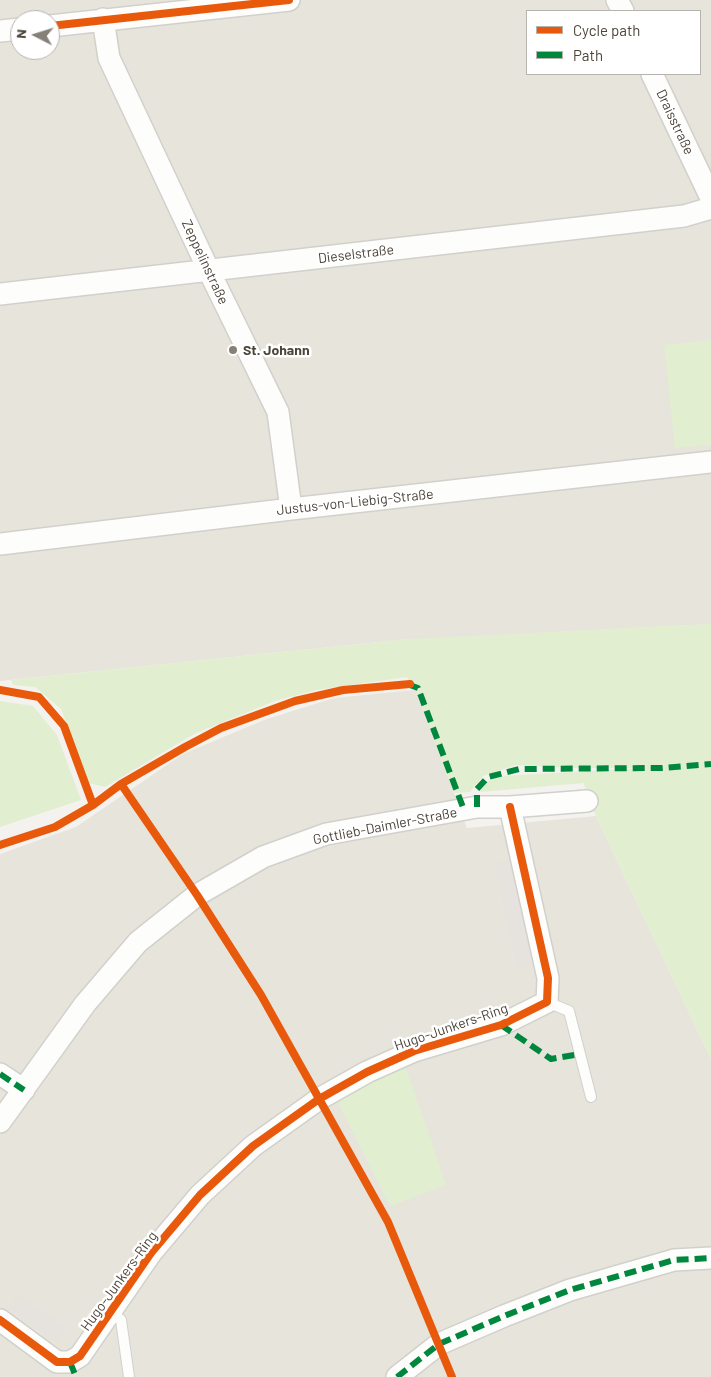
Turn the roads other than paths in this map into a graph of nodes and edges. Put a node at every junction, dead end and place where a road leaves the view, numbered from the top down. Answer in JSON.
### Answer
{"nodes":[{"id":1,"x":288,"y":0,"type":"edge"},
{"id":2,"x":103,"y":19,"type":"junction"},
{"id":3,"x":60,"y":25,"type":"edge"},
{"id":4,"x":652,"y":75,"type":"edge"},
{"id":5,"x":711,"y":198,"type":"edge"},
{"id":6,"x":711,"y":208,"type":"edge"},
{"id":7,"x":209,"y":272,"type":"junction"},
{"id":8,"x":0,"y":294,"type":"edge"},
{"id":9,"x":711,"y":462,"type":"edge"},
{"id":10,"x":292,"y":509,"type":"junction"},
{"id":11,"x":0,"y":544,"type":"edge"},
{"id":12,"x":587,"y":802,"type":"dead end"},
{"id":13,"x":510,"y":807,"type":"junction"},
{"id":14,"x":547,"y":1002,"type":"junction"},
{"id":15,"x":0,"y":1074,"type":"edge"},
{"id":16,"x":24,"y":1090,"type":"junction"},
{"id":17,"x":590,"y":1097,"type":"dead end"},
{"id":18,"x":0,"y":1122,"type":"edge"},
{"id":19,"x":711,"y":1258,"type":"edge"},
{"id":20,"x":111,"y":1312,"type":"junction"},
{"id":21,"x":0,"y":1320,"type":"edge"},
{"id":22,"x":129,"y":1377,"type":"edge"},
{"id":23,"x":396,"y":1377,"type":"edge"}],
"edges":[{"from":1,"to":2,"type":"street"},
{"from":2,"to":3,"type":"street"},
{"from":2,"to":7,"type":"street","name":"Zeppelinstraße"},
{"from":4,"to":5,"type":"street","name":"Draisstraße"},
{"from":6,"to":7,"type":"street","name":"Dieselstraße"},
{"from":7,"to":8,"type":"street","name":"Dieselstraße"},
{"from":7,"to":10,"type":"street","name":"Zeppelinstraße"},
{"from":9,"to":10,"type":"street","name":"Justus-von-Liebig-Straße"},
{"from":10,"to":11,"type":"street","name":"Justus-von-Liebig-Straße"},
{"from":12,"to":13,"type":"street","name":"Gottlieb-Daimler-Straße"},
{"from":13,"to":14,"type":"street"},
{"from":13,"to":16,"type":"street","name":"Gottlieb-Daimler-Straße"},
{"from":14,"to":17,"type":"lane"},
{"from":14,"to":20,"type":"street","name":"Hugo-Junkers-Ring"},
{"from":15,"to":16,"type":"street"},
{"from":16,"to":18,"type":"street","name":"Gottlieb-Daimler-Straße"},
{"from":19,"to":23,"type":"street"},
{"from":20,"to":21,"type":"street","name":"Hugo-Junkers-Ring"},
{"from":20,"to":22,"type":"lane"}]}
